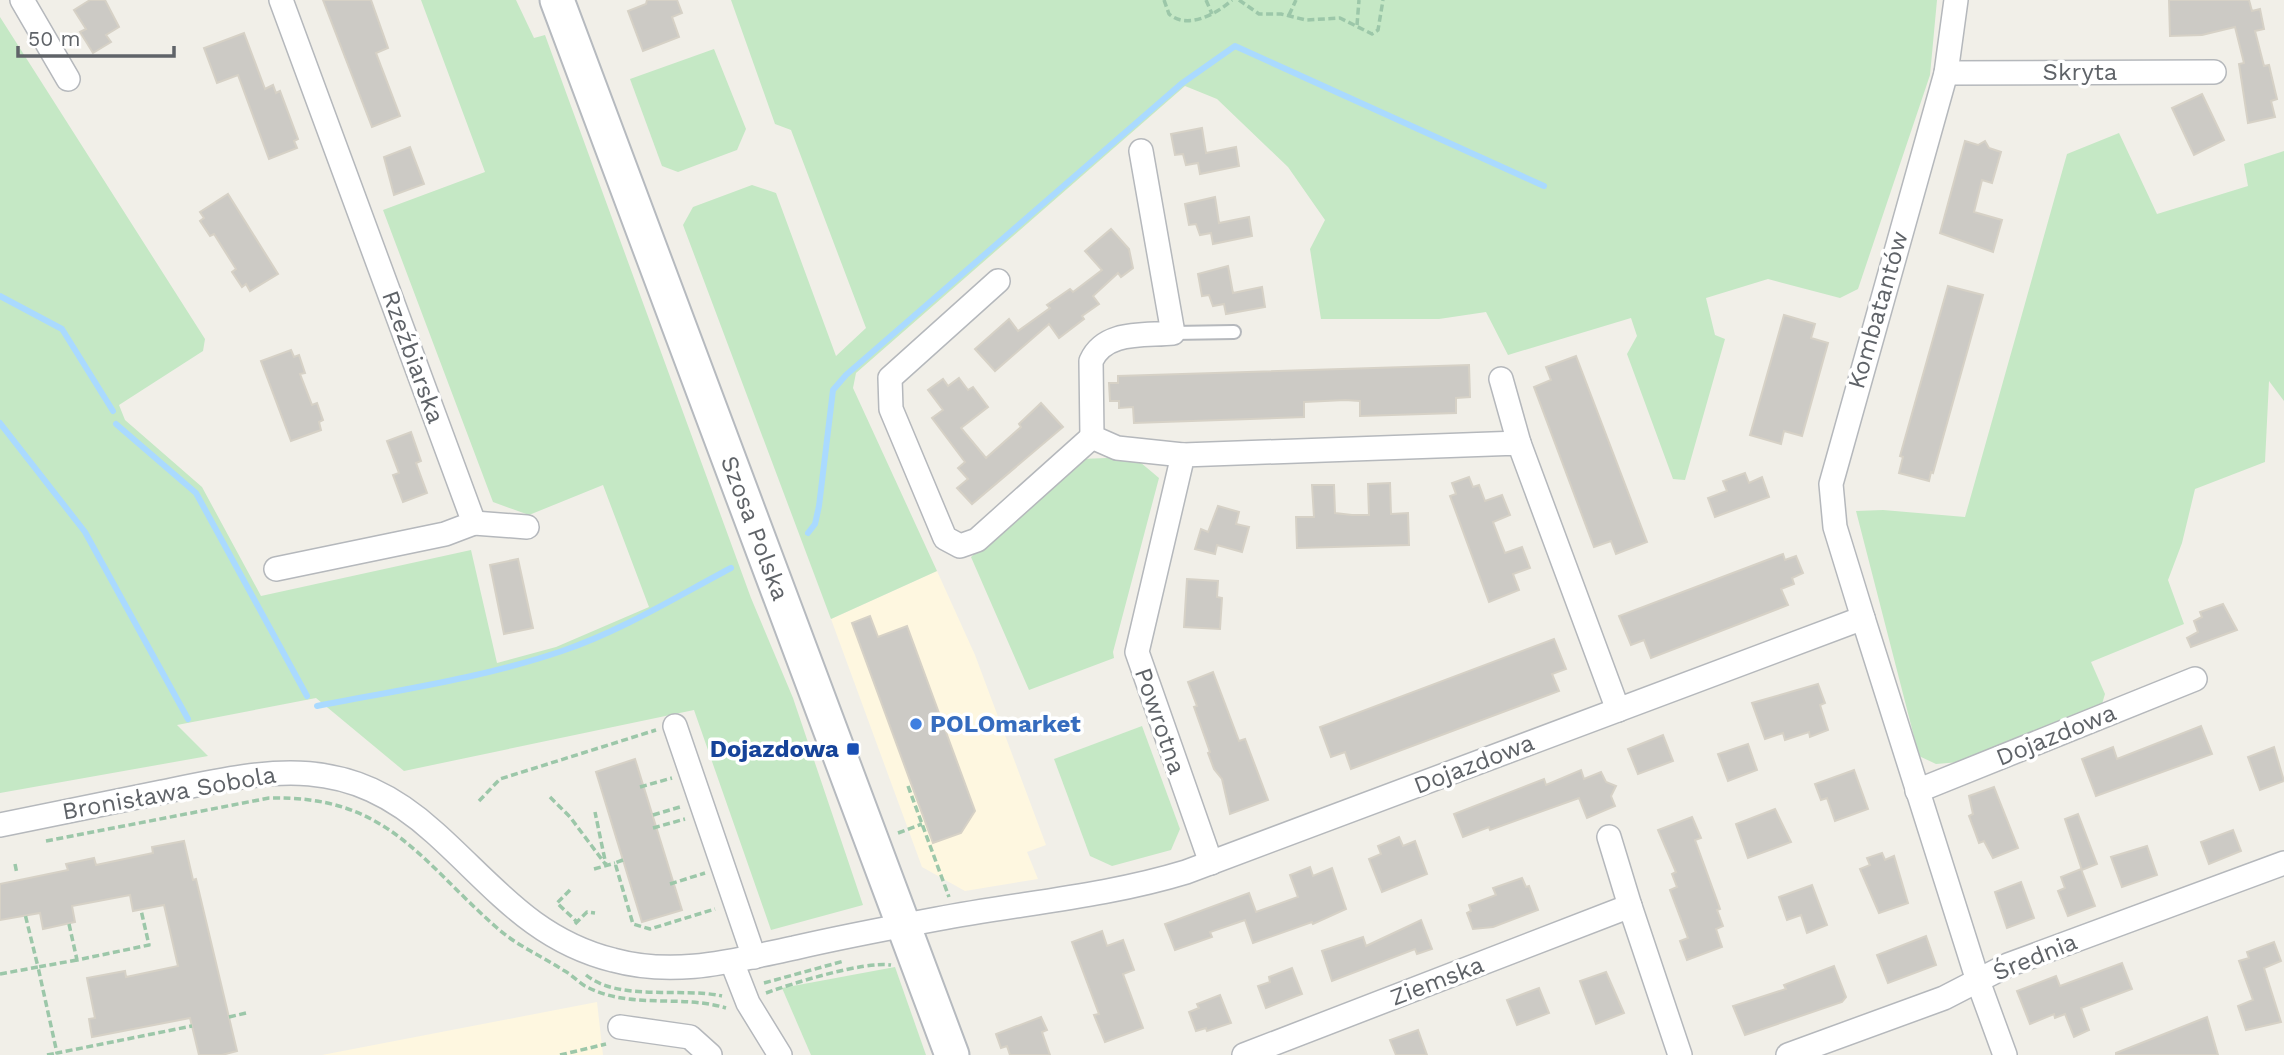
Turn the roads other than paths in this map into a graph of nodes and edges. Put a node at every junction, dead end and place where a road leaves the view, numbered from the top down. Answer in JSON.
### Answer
{"nodes":[{"id":1,"x":22,"y":0,"type":"edge"},
{"id":2,"x":281,"y":0,"type":"edge"},
{"id":3,"x":557,"y":0,"type":"edge"},
{"id":4,"x":1956,"y":0,"type":"edge"},
{"id":5,"x":1946,"y":72,"type":"junction"},
{"id":6,"x":2214,"y":72,"type":"dead end"},
{"id":7,"x":68,"y":79,"type":"dead end"},
{"id":8,"x":1141,"y":150,"type":"dead end"},
{"id":9,"x":998,"y":281,"type":"dead end"},
{"id":10,"x":1234,"y":332,"type":"dead end"},
{"id":11,"x":1172,"y":333,"type":"junction"},
{"id":12,"x":1501,"y":379,"type":"dead end"},
{"id":13,"x":1092,"y":438,"type":"junction"},
{"id":14,"x":1519,"y":443,"type":"junction"},
{"id":15,"x":1183,"y":455,"type":"junction"},
{"id":16,"x":474,"y":523,"type":"junction"},
{"id":17,"x":527,"y":527,"type":"dead end"},
{"id":18,"x":276,"y":569,"type":"dead end"},
{"id":19,"x":1863,"y":618,"type":"junction"},
{"id":20,"x":2196,"y":679,"type":"dead end"},
{"id":21,"x":1618,"y":710,"type":"junction"},
{"id":22,"x":669,"y":727,"type":"road end"},
{"id":23,"x":1917,"y":791,"type":"junction"},
{"id":24,"x":0,"y":825,"type":"edge"},
{"id":25,"x":1609,"y":837,"type":"dead end"},
{"id":26,"x":1210,"y":863,"type":"junction"},
{"id":27,"x":2284,"y":863,"type":"edge"},
{"id":28,"x":1630,"y":906,"type":"junction"},
{"id":29,"x":904,"y":925,"type":"junction"},
{"id":30,"x":743,"y":959,"type":"junction"},
{"id":31,"x":1978,"y":981,"type":"junction"},
{"id":32,"x":616,"y":1035,"type":"road end"},
{"id":33,"x":710,"y":1055,"type":"edge"},
{"id":34,"x":780,"y":1055,"type":"edge"},
{"id":35,"x":953,"y":1055,"type":"edge"},
{"id":36,"x":1244,"y":1055,"type":"edge"},
{"id":37,"x":1680,"y":1055,"type":"edge"},
{"id":38,"x":1788,"y":1055,"type":"edge"},
{"id":39,"x":2005,"y":1055,"type":"edge"}],
"edges":[{"from":1,"to":7,"type":"street"},
{"from":2,"to":16,"type":"street","name":"Rzeźbiarska"},
{"from":3,"to":29,"type":"street","name":"Szosa Polska"},
{"from":4,"to":5,"type":"street","name":"Kombatantów"},
{"from":5,"to":6,"type":"street","name":"Skryta"},
{"from":5,"to":19,"type":"street","name":"Kombatantów"},
{"from":8,"to":11,"type":"street"},
{"from":9,"to":13,"type":"street"},
{"from":10,"to":11,"type":"lane"},
{"from":11,"to":13,"type":"street"},
{"from":12,"to":14,"type":"street"},
{"from":13,"to":15,"type":"street"},
{"from":14,"to":15,"type":"street"},
{"from":14,"to":21,"type":"street"},
{"from":15,"to":26,"type":"street","name":"Powrotna"},
{"from":16,"to":17,"type":"street"},
{"from":16,"to":18,"type":"street"},
{"from":19,"to":21,"type":"street","name":"Dojazdowa"},
{"from":19,"to":23,"type":"street"},
{"from":20,"to":23,"type":"street","name":"Dojazdowa"},
{"from":21,"to":26,"type":"street","name":"Dojazdowa"},
{"from":22,"to":30,"type":"street"},
{"from":23,"to":31,"type":"street"},
{"from":24,"to":30,"type":"street","name":"Bronisława Sobola"},
{"from":25,"to":28,"type":"street"},
{"from":26,"to":29,"type":"street","name":"Dojazdowa"},
{"from":27,"to":31,"type":"street","name":"Średnia"},
{"from":28,"to":36,"type":"street","name":"Ziemska"},
{"from":28,"to":37,"type":"street"},
{"from":29,"to":30,"type":"street","name":"Bronisława Sobola"},
{"from":29,"to":35,"type":"street","name":"Szosa Polska"},
{"from":30,"to":34,"type":"street"},
{"from":31,"to":38,"type":"street","name":"Średnia"},
{"from":31,"to":39,"type":"street"},
{"from":32,"to":33,"type":"street"}]}
